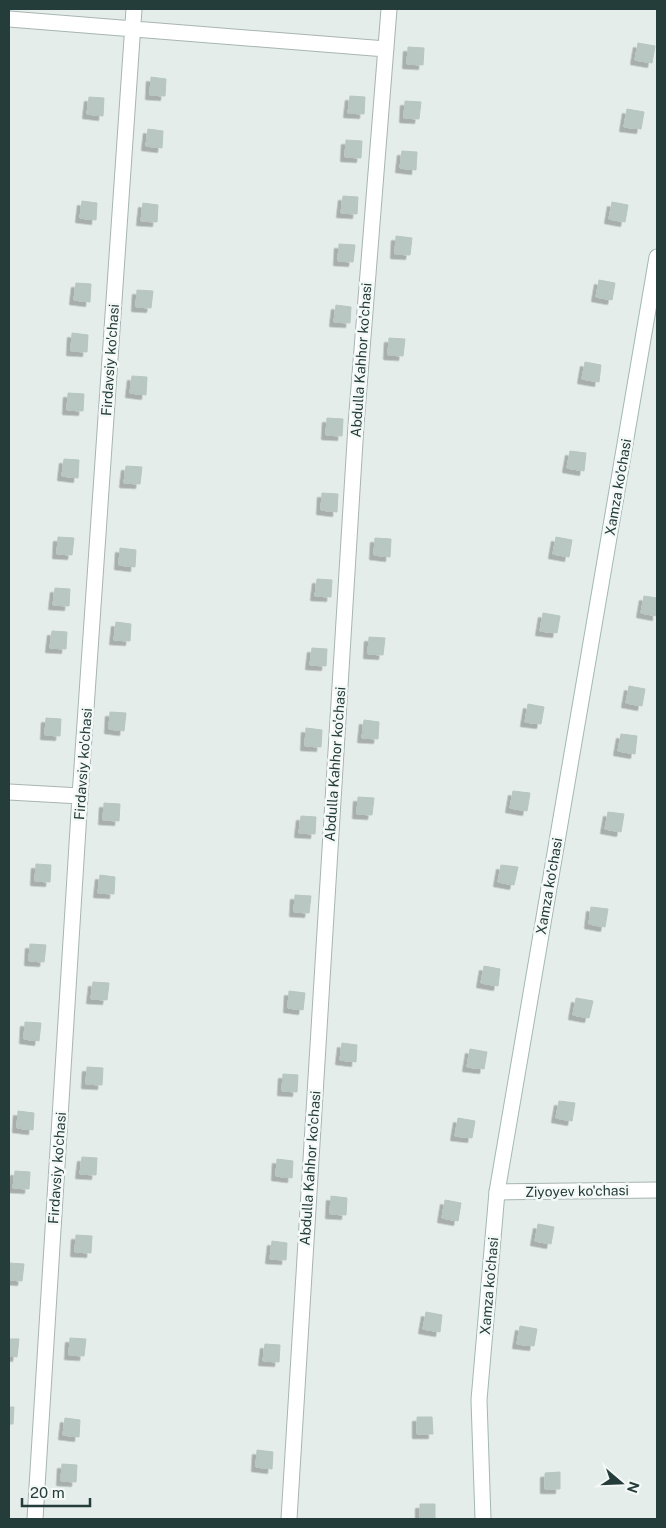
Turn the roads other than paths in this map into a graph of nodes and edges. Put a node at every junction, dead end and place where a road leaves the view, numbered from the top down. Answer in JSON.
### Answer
{"nodes":[{"id":1,"x":134,"y":9,"type":"edge"},
{"id":2,"x":389,"y":9,"type":"edge"},
{"id":3,"x":9,"y":20,"type":"edge"},
{"id":4,"x":133,"y":29,"type":"junction"},
{"id":5,"x":386,"y":49,"type":"junction"},
{"id":6,"x":657,"y":256,"type":"edge"},
{"id":7,"x":9,"y":792,"type":"edge"},
{"id":8,"x":80,"y":796,"type":"junction"},
{"id":9,"x":657,"y":1190,"type":"edge"},
{"id":10,"x":497,"y":1192,"type":"junction"},
{"id":11,"x":35,"y":1519,"type":"edge"},
{"id":12,"x":289,"y":1519,"type":"edge"},
{"id":13,"x":483,"y":1519,"type":"edge"}],
"edges":[{"from":1,"to":4,"type":"street","name":"Firdavsiy ko'chasi"},
{"from":2,"to":5,"type":"street","name":"Abdulla Kahhor ko'chasi"},
{"from":3,"to":4,"type":"street"},
{"from":4,"to":5,"type":"street"},
{"from":4,"to":8,"type":"street","name":"Firdavsiy ko'chasi"},
{"from":5,"to":12,"type":"street","name":"Abdulla Kahhor ko'chasi"},
{"from":6,"to":10,"type":"street","name":"Xamza ko'chasi"},
{"from":7,"to":8,"type":"street"},
{"from":8,"to":11,"type":"street","name":"Firdavsiy ko'chasi"},
{"from":9,"to":10,"type":"street","name":"Ziyoyev ko'chasi"},
{"from":10,"to":13,"type":"street","name":"Xamza ko'chasi"}]}
